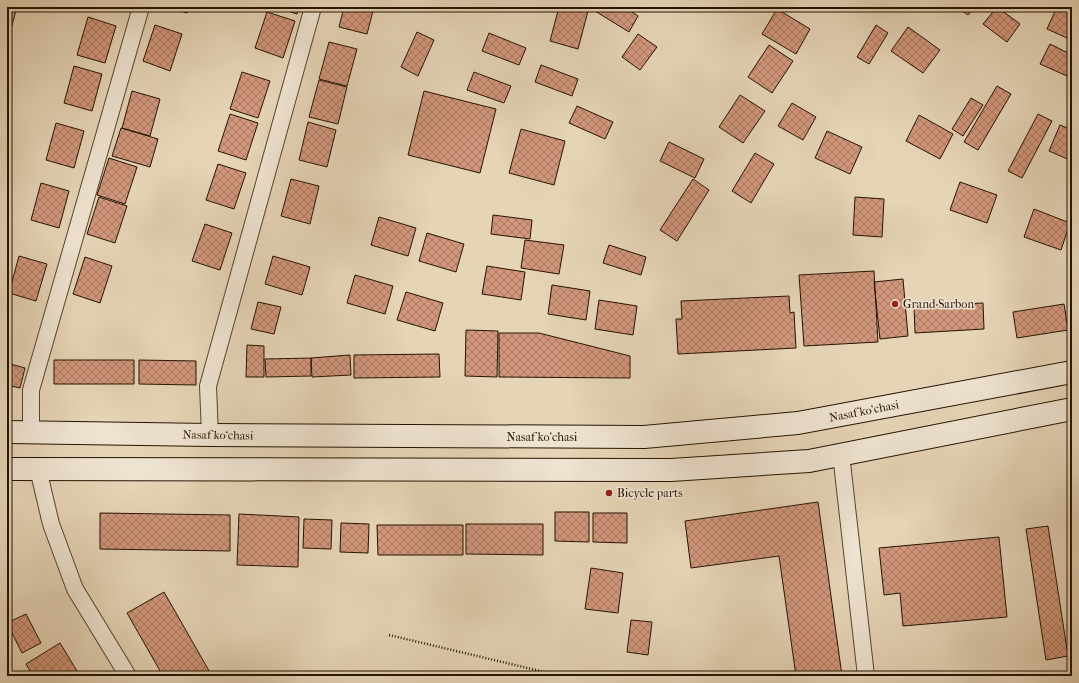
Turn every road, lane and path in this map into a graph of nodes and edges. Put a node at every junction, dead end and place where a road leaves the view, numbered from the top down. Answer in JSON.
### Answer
{"nodes":[{"id":1,"x":141,"y":7,"type":"edge"},
{"id":2,"x":313,"y":7,"type":"edge"},
{"id":3,"x":1072,"y":372,"type":"edge"},
{"id":4,"x":1072,"y":409,"type":"edge"},
{"id":5,"x":7,"y":432,"type":"edge"},
{"id":6,"x":31,"y":432,"type":"junction"},
{"id":7,"x":210,"y":435,"type":"junction"},
{"id":8,"x":841,"y":454,"type":"junction"},
{"id":9,"x":7,"y":469,"type":"edge"},
{"id":10,"x":38,"y":469,"type":"junction"},
{"id":11,"x":389,"y":635,"type":"dead end"},
{"id":12,"x":128,"y":676,"type":"edge"},
{"id":13,"x":561,"y":676,"type":"edge"},
{"id":14,"x":866,"y":676,"type":"edge"}],
"edges":[{"from":1,"to":6,"type":"street"},
{"from":2,"to":7,"type":"street"},
{"from":3,"to":7,"type":"main road","name":"Nasaf ko‘chasi"},
{"from":4,"to":8,"type":"main road"},
{"from":5,"to":6,"type":"main road","name":"Nasaf ko‘chasi"},
{"from":6,"to":7,"type":"main road","name":"Nasaf ko‘chasi"},
{"from":8,"to":10,"type":"main road"},
{"from":8,"to":14,"type":"street"},
{"from":9,"to":10,"type":"main road"},
{"from":10,"to":12,"type":"street"},
{"from":11,"to":13,"type":"path"}]}
